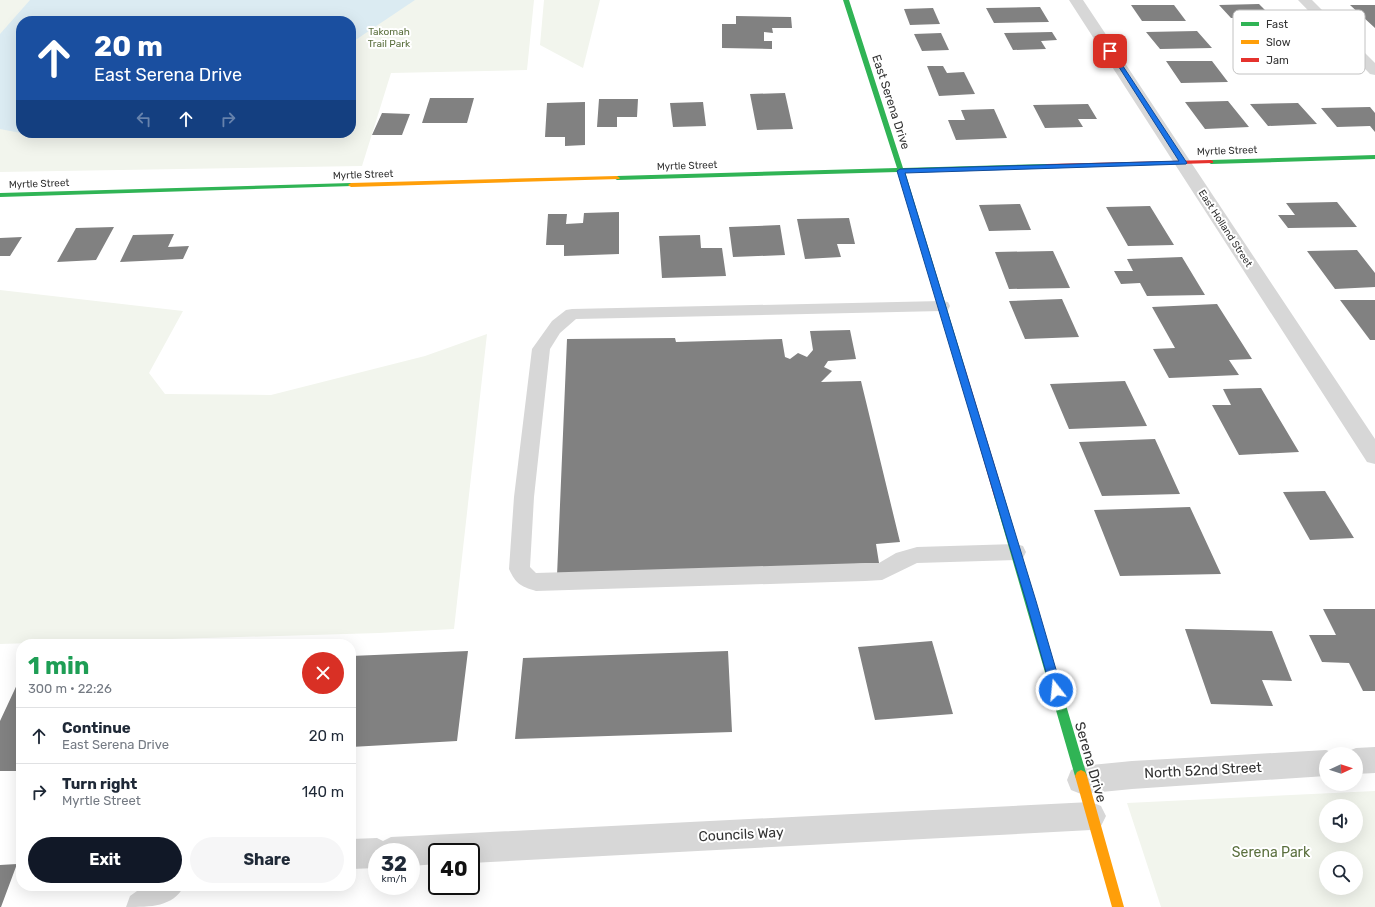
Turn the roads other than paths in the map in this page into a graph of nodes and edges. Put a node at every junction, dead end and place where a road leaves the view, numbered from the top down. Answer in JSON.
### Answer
{"nodes":[{"id":1,"x":846,"y":0,"type":"edge"},
{"id":2,"x":1076,"y":0,"type":"edge"},
{"id":3,"x":1305,"y":0,"type":"edge"},
{"id":4,"x":1315,"y":10,"type":"edge"},
{"id":5,"x":1365,"y":61,"type":"edge"},
{"id":6,"x":1375,"y":71,"type":"edge"},
{"id":7,"x":1375,"y":156,"type":"edge"},
{"id":8,"x":1184,"y":163,"type":"junction"},
{"id":9,"x":900,"y":171,"type":"junction"},
{"id":10,"x":0,"y":195,"type":"edge"},
{"id":11,"x":942,"y":306,"type":"junction"},
{"id":12,"x":1375,"y":456,"type":"edge"},
{"id":13,"x":1016,"y":552,"type":"junction"},
{"id":14,"x":1031,"y":601,"type":"joint"},
{"id":15,"x":1375,"y":760,"type":"edge"},
{"id":16,"x":1363,"y":761,"type":"edge"},
{"id":17,"x":1319,"y":763,"type":"edge"},
{"id":18,"x":1081,"y":780,"type":"junction"},
{"id":19,"x":1091,"y":816,"type":"junction"},
{"id":20,"x":420,"y":851,"type":"edge"},
{"id":21,"x":368,"y":853,"type":"edge"},
{"id":22,"x":356,"y":854,"type":"edge"},
{"id":23,"x":163,"y":891,"type":"edge"},
{"id":24,"x":141,"y":907,"type":"edge"},
{"id":25,"x":1118,"y":907,"type":"edge"}],
"edges":[{"from":1,"to":9,"type":"street","name":"East Serena Drive"},
{"from":2,"to":8,"type":"street","name":"East Holland Street"},
{"from":3,"to":4,"type":"street"},
{"from":5,"to":6,"type":"street"},
{"from":7,"to":8,"type":"street","name":"Myrtle Street"},
{"from":8,"to":9,"type":"street","name":"Myrtle Street"},
{"from":8,"to":12,"type":"street","name":"East Holland Street"},
{"from":9,"to":10,"type":"street","name":"Myrtle Street"},
{"from":9,"to":11,"type":"street","name":"East Serena Drive"},
{"from":11,"to":13,"type":"street","name":"East Serena Drive"},
{"from":11,"to":13,"type":"lane"},
{"from":13,"to":14,"type":"street","name":"East Serena Drive"},
{"from":14,"to":18,"type":"street","name":"Serena Drive"},
{"from":15,"to":16,"type":"street"},
{"from":17,"to":18,"type":"street","name":"North 52nd Street"},
{"from":18,"to":19,"type":"street","name":"Serena Drive"},
{"from":19,"to":20,"type":"street","name":"Councils Way"},
{"from":19,"to":25,"type":"street","name":"Serena Drive"},
{"from":21,"to":22,"type":"street"},
{"from":23,"to":24,"type":"street"}]}
